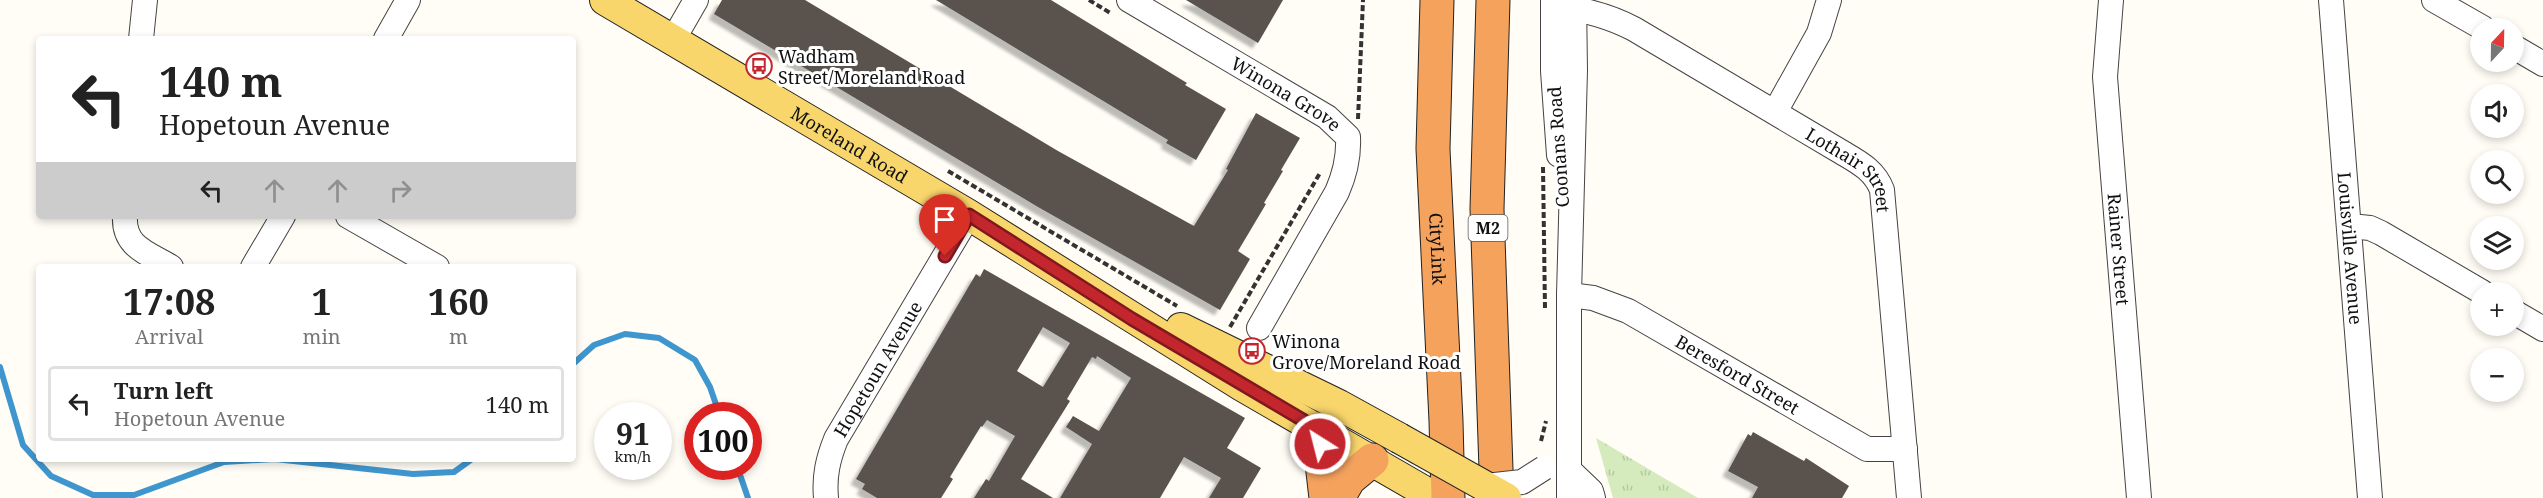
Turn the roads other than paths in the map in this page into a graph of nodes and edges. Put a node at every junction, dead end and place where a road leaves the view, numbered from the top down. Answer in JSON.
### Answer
{"nodes":[{"id":1,"x":145,"y":0,"type":"edge"},
{"id":2,"x":408,"y":0,"type":"edge"},
{"id":3,"x":605,"y":0,"type":"edge"},
{"id":4,"x":696,"y":0,"type":"edge"},
{"id":5,"x":1437,"y":0,"type":"edge"},
{"id":6,"x":1493,"y":0,"type":"edge"},
{"id":7,"x":1829,"y":0,"type":"edge"},
{"id":8,"x":2111,"y":0,"type":"edge"},
{"id":9,"x":2331,"y":0,"type":"edge"},
{"id":10,"x":2434,"y":0,"type":"edge"},
{"id":11,"x":1564,"y":3,"type":"edge"},
{"id":12,"x":1124,"y":9,"type":"edge"},
{"id":13,"x":2470,"y":21,"type":"edge"},
{"id":14,"x":141,"y":36,"type":"edge"},
{"id":15,"x":388,"y":36,"type":"edge"},
{"id":16,"x":673,"y":40,"type":"junction"},
{"id":17,"x":2524,"y":53,"type":"edge"},
{"id":18,"x":2543,"y":64,"type":"edge"},
{"id":19,"x":1775,"y":112,"type":"junction"},
{"id":20,"x":969,"y":215,"type":"junction"},
{"id":21,"x":281,"y":219,"type":"edge"},
{"id":22,"x":353,"y":219,"type":"edge"},
{"id":23,"x":2350,"y":226,"type":"junction"},
{"id":24,"x":126,"y":227,"type":"edge"},
{"id":25,"x":166,"y":264,"type":"edge"},
{"id":26,"x":255,"y":264,"type":"edge"},
{"id":27,"x":432,"y":264,"type":"edge"},
{"id":28,"x":2470,"y":285,"type":"edge"},
{"id":29,"x":1569,"y":295,"type":"junction"},
{"id":30,"x":2524,"y":318,"type":"edge"},
{"id":31,"x":1259,"y":328,"type":"dead end"},
{"id":32,"x":2543,"y":328,"type":"edge"},
{"id":33,"x":1318,"y":429,"type":"junction"},
{"id":34,"x":1569,"y":435,"type":"junction"},
{"id":35,"x":1905,"y":449,"type":"junction"},
{"id":36,"x":1389,"y":456,"type":"junction"},
{"id":37,"x":1569,"y":470,"type":"junction"},
{"id":38,"x":1496,"y":494,"type":"edge"},
{"id":39,"x":826,"y":498,"type":"edge"},
{"id":40,"x":1326,"y":498,"type":"edge"},
{"id":41,"x":1338,"y":498,"type":"edge"},
{"id":42,"x":1436,"y":498,"type":"edge"},
{"id":43,"x":1448,"y":498,"type":"edge"},
{"id":44,"x":1569,"y":498,"type":"edge"},
{"id":45,"x":1593,"y":498,"type":"edge"},
{"id":46,"x":1909,"y":498,"type":"edge"},
{"id":47,"x":2139,"y":498,"type":"edge"},
{"id":48,"x":2370,"y":498,"type":"edge"}],
"edges":[{"from":1,"to":14,"type":"street"},
{"from":2,"to":15,"type":"street"},
{"from":3,"to":16,"type":"main road","name":"Moreland Road"},
{"from":4,"to":16,"type":"street"},
{"from":5,"to":43,"type":"highway","name":"CityLink"},
{"from":6,"to":38,"type":"highway","number":"M2"},
{"from":7,"to":19,"type":"street"},
{"from":8,"to":47,"type":"street","name":"Rainer Street"},
{"from":9,"to":23,"type":"street","name":"Louisville Avenue"},
{"from":10,"to":13,"type":"street"},
{"from":11,"to":19,"type":"street","name":"Lothair Street"},
{"from":11,"to":29,"type":"street","name":"Coonans Road"},
{"from":12,"to":31,"type":"street","name":"Winona Grove"},
{"from":16,"to":20,"type":"main road","name":"Moreland Road"},
{"from":17,"to":18,"type":"street"},
{"from":19,"to":35,"type":"street","name":"Lothair Street"},
{"from":20,"to":33,"type":"main road","name":"Moreland Road"},
{"from":20,"to":36,"type":"main road","name":"Moreland Road"},
{"from":20,"to":39,"type":"street","name":"Hopetoun Avenue"},
{"from":21,"to":26,"type":"street"},
{"from":22,"to":27,"type":"street"},
{"from":23,"to":28,"type":"street"},
{"from":23,"to":48,"type":"street","name":"Louisville Avenue"},
{"from":24,"to":25,"type":"street"},
{"from":29,"to":34,"type":"street","name":"Coonans Road"},
{"from":29,"to":35,"type":"street","name":"Beresford Street"},
{"from":30,"to":32,"type":"street"},
{"from":33,"to":36,"type":"main road","name":"Moreland Road"},
{"from":33,"to":40,"type":"highway"},
{"from":34,"to":37,"type":"street","name":"Coonans Road"},
{"from":34,"to":38,"type":"street","bridge":true},
{"from":35,"to":46,"type":"street","name":"Lothair Street"},
{"from":36,"to":38,"type":"main road","name":"Moreland Road","bridge":true},
{"from":36,"to":41,"type":"highway"},
{"from":36,"to":42,"type":"main road","name":"Moreland Road"},
{"from":37,"to":44,"type":"street","name":"Coonans Road"},
{"from":37,"to":45,"type":"street"}]}
